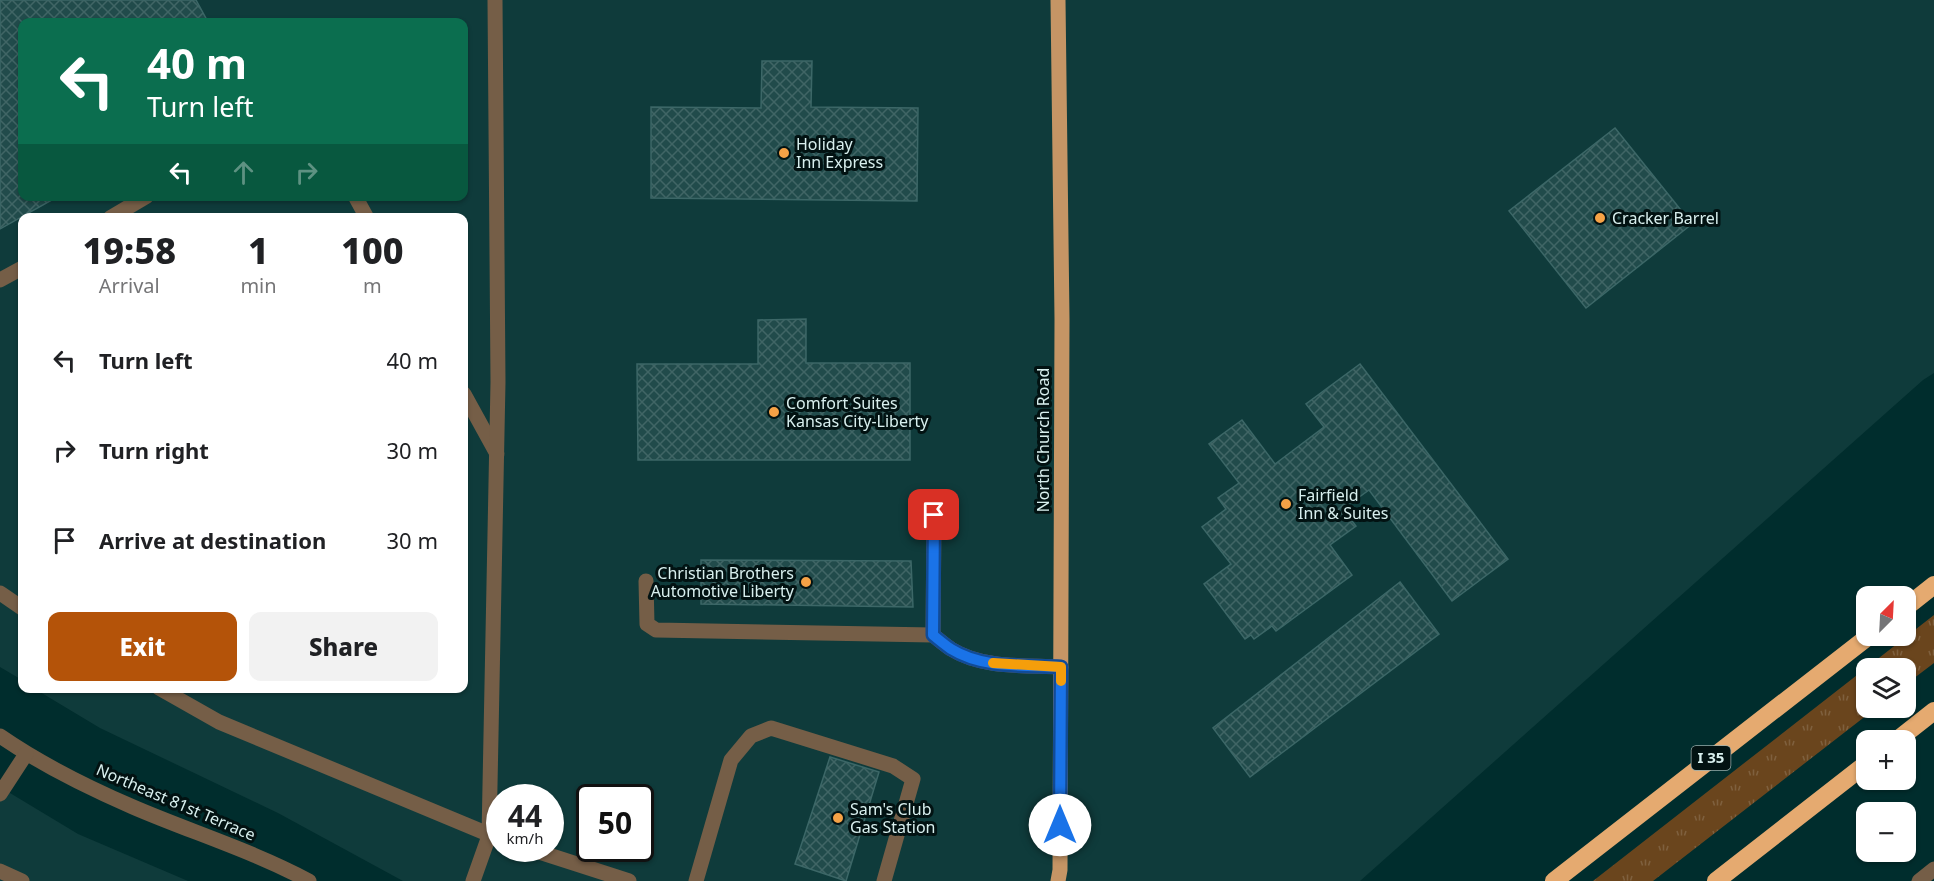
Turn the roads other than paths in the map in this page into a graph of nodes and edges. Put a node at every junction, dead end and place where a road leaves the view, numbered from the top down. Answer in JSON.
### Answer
{"nodes":[{"id":1,"x":495,"y":0,"type":"edge"},
{"id":2,"x":1058,"y":0,"type":"edge"},
{"id":3,"x":139,"y":201,"type":"edge"},
{"id":4,"x":118,"y":213,"type":"edge"},
{"id":5,"x":18,"y":270,"type":"edge"},
{"id":6,"x":0,"y":280,"type":"edge"},
{"id":7,"x":468,"y":401,"type":"edge"},
{"id":8,"x":497,"y":455,"type":"junction"},
{"id":9,"x":934,"y":515,"type":"dead end"},
{"id":10,"x":646,"y":581,"type":"dead end"},
{"id":11,"x":1934,"y":585,"type":"edge"},
{"id":12,"x":0,"y":593,"type":"edge"},
{"id":13,"x":1916,"y":599,"type":"edge"},
{"id":14,"x":18,"y":605,"type":"edge"},
{"id":15,"x":933,"y":635,"type":"junction"},
{"id":16,"x":1856,"y":646,"type":"edge"},
{"id":17,"x":1061,"y":667,"type":"junction"},
{"id":18,"x":168,"y":693,"type":"edge"},
{"id":19,"x":1934,"y":711,"type":"edge"},
{"id":20,"x":1910,"y":730,"type":"edge"},
{"id":21,"x":0,"y":736,"type":"edge"},
{"id":22,"x":26,"y":754,"type":"junction"},
{"id":23,"x":1856,"y":772,"type":"edge"},
{"id":24,"x":494,"y":784,"type":"edge"},
{"id":25,"x":0,"y":794,"type":"edge"},
{"id":26,"x":486,"y":835,"type":"edge"},
{"id":27,"x":486,"y":854,"type":"edge"},
{"id":28,"x":564,"y":860,"type":"edge"},
{"id":29,"x":1934,"y":869,"type":"edge"},
{"id":30,"x":4,"y":875,"type":"edge"},
{"id":31,"x":22,"y":881,"type":"edge"},
{"id":32,"x":309,"y":881,"type":"edge"},
{"id":33,"x":472,"y":881,"type":"edge"},
{"id":34,"x":629,"y":881,"type":"edge"},
{"id":35,"x":696,"y":881,"type":"edge"},
{"id":36,"x":884,"y":881,"type":"edge"},
{"id":37,"x":1058,"y":881,"type":"edge"},
{"id":38,"x":1554,"y":881,"type":"edge"},
{"id":39,"x":1716,"y":881,"type":"edge"},
{"id":40,"x":1919,"y":881,"type":"edge"}],
"edges":[{"from":1,"to":8,"type":"street"},
{"from":2,"to":17,"type":"main road","name":"North Church Road"},
{"from":3,"to":4,"type":"street"},
{"from":5,"to":6,"type":"street"},
{"from":7,"to":8,"type":"street"},
{"from":8,"to":24,"type":"street"},
{"from":9,"to":15,"type":"street"},
{"from":10,"to":15,"type":"street"},
{"from":11,"to":13,"type":"highway"},
{"from":12,"to":14,"type":"street"},
{"from":15,"to":17,"type":"street"},
{"from":16,"to":38,"type":"highway","number":"I 35"},
{"from":17,"to":37,"type":"main road","name":"North Church Road"},
{"from":18,"to":26,"type":"street"},
{"from":19,"to":20,"type":"highway"},
{"from":21,"to":22,"type":"street","name":"Northeast 81st Terrace"},
{"from":22,"to":25,"type":"street"},
{"from":22,"to":32,"type":"street","name":"Northeast 81st Terrace"},
{"from":23,"to":39,"type":"highway"},
{"from":27,"to":33,"type":"street"},
{"from":28,"to":34,"type":"street"},
{"from":29,"to":40,"type":"street"},
{"from":30,"to":31,"type":"street"},
{"from":35,"to":36,"type":"street"}]}
